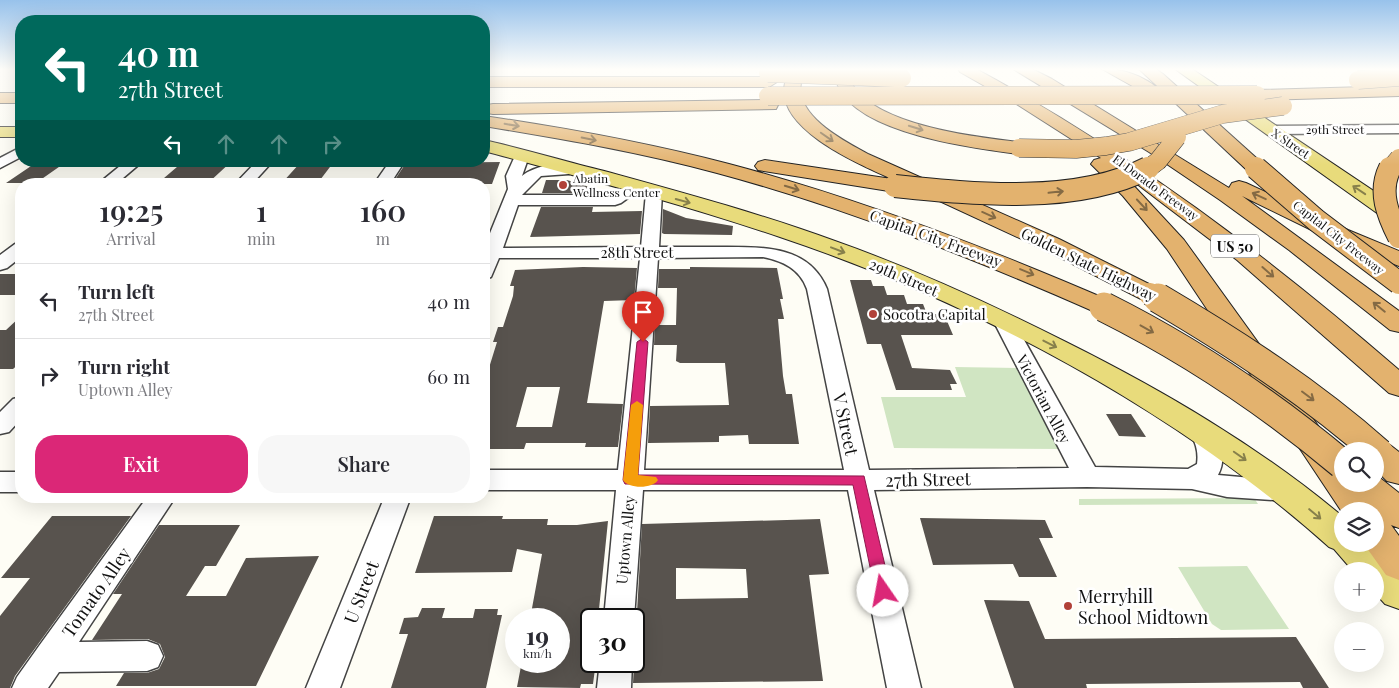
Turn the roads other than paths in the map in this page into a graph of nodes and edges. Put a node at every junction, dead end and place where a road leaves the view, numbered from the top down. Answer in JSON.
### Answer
{"nodes":[{"id":1,"x":596,"y":101,"type":"edge"},
{"id":2,"x":795,"y":101,"type":"edge"},
{"id":3,"x":861,"y":101,"type":"edge"},
{"id":4,"x":1022,"y":101,"type":"edge"},
{"id":5,"x":1080,"y":101,"type":"joint"},
{"id":6,"x":1161,"y":101,"type":"edge"},
{"id":7,"x":1184,"y":101,"type":"edge"},
{"id":8,"x":1229,"y":101,"type":"edge"},
{"id":9,"x":1337,"y":101,"type":"edge"},
{"id":10,"x":490,"y":109,"type":"edge"},
{"id":11,"x":1058,"y":121,"type":"junction"},
{"id":12,"x":490,"y":122,"type":"edge"},
{"id":13,"x":1399,"y":129,"type":"edge"},
{"id":14,"x":1271,"y":130,"type":"junction"},
{"id":15,"x":0,"y":132,"type":"edge"},
{"id":16,"x":15,"y":132,"type":"edge"},
{"id":17,"x":490,"y":147,"type":"edge"},
{"id":18,"x":637,"y":148,"type":"junction"},
{"id":19,"x":15,"y":155,"type":"edge"},
{"id":20,"x":522,"y":156,"type":"junction"},
{"id":21,"x":1399,"y":158,"type":"edge"},
{"id":22,"x":0,"y":164,"type":"edge"},
{"id":23,"x":128,"y":167,"type":"edge"},
{"id":24,"x":260,"y":167,"type":"edge"},
{"id":25,"x":394,"y":167,"type":"edge"},
{"id":26,"x":569,"y":169,"type":"junction"},
{"id":27,"x":114,"y":178,"type":"edge"},
{"id":28,"x":249,"y":178,"type":"edge"},
{"id":29,"x":386,"y":178,"type":"edge"},
{"id":30,"x":645,"y":190,"type":"junction"},
{"id":31,"x":514,"y":194,"type":"junction"},
{"id":32,"x":1399,"y":218,"type":"edge"},
{"id":33,"x":1399,"y":237,"type":"edge"},
{"id":34,"x":490,"y":248,"type":"edge"},
{"id":35,"x":651,"y":251,"type":"junction"},
{"id":36,"x":490,"y":253,"type":"edge"},
{"id":37,"x":789,"y":259,"type":"joint"},
{"id":38,"x":1399,"y":259,"type":"edge"},
{"id":39,"x":1399,"y":283,"type":"edge"},
{"id":40,"x":1003,"y":320,"type":"junction"},
{"id":41,"x":1399,"y":324,"type":"edge"},
{"id":42,"x":1399,"y":386,"type":"edge"},
{"id":43,"x":15,"y":411,"type":"edge"},
{"id":44,"x":0,"y":426,"type":"edge"},
{"id":45,"x":1200,"y":429,"type":"junction"},
{"id":46,"x":1334,"y":458,"type":"edge"},
{"id":47,"x":1389,"y":463,"type":"edge"},
{"id":48,"x":1086,"y":477,"type":"junction"},
{"id":49,"x":1192,"y":479,"type":"junction"},
{"id":50,"x":490,"y":480,"type":"edge"},
{"id":51,"x":630,"y":480,"type":"junction"},
{"id":52,"x":859,"y":480,"type":"junction"},
{"id":53,"x":0,"y":482,"type":"edge"},
{"id":54,"x":15,"y":482,"type":"edge"},
{"id":55,"x":1287,"y":491,"type":"junction"},
{"id":56,"x":1375,"y":492,"type":"edge"},
{"id":57,"x":1355,"y":502,"type":"edge"},
{"id":58,"x":158,"y":503,"type":"edge"},
{"id":59,"x":395,"y":503,"type":"edge"},
{"id":60,"x":1399,"y":514,"type":"edge"},
{"id":61,"x":1334,"y":530,"type":"edge"},
{"id":62,"x":1384,"y":543,"type":"edge"},
{"id":63,"x":1358,"y":552,"type":"edge"},
{"id":64,"x":1399,"y":564,"type":"edge"},
{"id":65,"x":1399,"y":592,"type":"edge"},
{"id":66,"x":620,"y":608,"type":"edge"},
{"id":67,"x":147,"y":656,"type":"dead end"},
{"id":68,"x":50,"y":657,"type":"junction"},
{"id":69,"x":615,"y":673,"type":"edge"},
{"id":70,"x":29,"y":688,"type":"edge"},
{"id":71,"x":323,"y":688,"type":"edge"},
{"id":72,"x":614,"y":688,"type":"edge"},
{"id":73,"x":904,"y":688,"type":"edge"}],
"edges":[{"from":1,"to":10,"type":"highway"},
{"from":2,"to":47,"type":"highway","name":"Golden State Highway","one_way":true,"bridge":true},
{"from":3,"to":9,"type":"highway","one_way":true,"bridge":true},
{"from":4,"to":11,"type":"highway","name":"El Dorado Freeway","number":"US 50"},
{"from":38,"to":5,"type":"highway","one_way":true},
{"from":41,"to":5,"type":"highway","name":"El Dorado Freeway","number":"US 50","one_way":true},
{"from":18,"to":6,"type":"highway","one_way":true,"bridge":true},
{"from":7,"to":39,"type":"highway","name":"Capital City Freeway","bridge":true},
{"from":8,"to":14,"type":"main road","name":"X Street"},
{"from":11,"to":42,"type":"highway","name":"El Dorado Freeway","number":"US 50","one_way":true},
{"from":11,"to":57,"type":"highway","one_way":true},
{"from":12,"to":18,"type":"highway","name":"Capital City Freeway","one_way":true},
{"from":13,"to":14,"type":"street","name":"29th Street"},
{"from":32,"to":14,"type":"main road","name":"X Street","one_way":true},
{"from":15,"to":16,"type":"main road"},
{"from":17,"to":20,"type":"main road","name":"29th Street"},
{"from":18,"to":46,"type":"highway","name":"Capital City Freeway","one_way":true,"bridge":true},
{"from":19,"to":22,"type":"street"},
{"from":20,"to":26,"type":"main road","name":"29th Street"},
{"from":20,"to":31,"type":"street"},
{"from":21,"to":33,"type":"highway","bridge":true},
{"from":23,"to":27,"type":"street"},
{"from":24,"to":28,"type":"street"},
{"from":25,"to":29,"type":"street"},
{"from":26,"to":30,"type":"main road","name":"29th Street"},
{"from":26,"to":31,"type":"street"},
{"from":30,"to":31,"type":"street"},
{"from":30,"to":35,"type":"street","name":"Uptown Alley"},
{"from":30,"to":40,"type":"main road","name":"29th Street","one_way":true},
{"from":31,"to":34,"type":"street"},
{"from":35,"to":36,"type":"street","name":"28th Street"},
{"from":35,"to":37,"type":"street","name":"28th Street"},
{"from":35,"to":51,"type":"street","name":"Uptown Alley"},
{"from":37,"to":52,"type":"street","name":"V Street"},
{"from":40,"to":45,"type":"main road","name":"29th Street","one_way":true},
{"from":40,"to":48,"type":"street","name":"Victorian Alley"},
{"from":43,"to":44,"type":"street"},
{"from":45,"to":49,"type":"street"},
{"from":45,"to":55,"type":"main road","name":"29th Street","one_way":true},
{"from":48,"to":49,"type":"street","name":"27th Street"},
{"from":48,"to":52,"type":"street","name":"27th Street"},
{"from":49,"to":55,"type":"street","name":"27th Street"},
{"from":50,"to":51,"type":"street","name":"27th Street"},
{"from":51,"to":52,"type":"street","name":"27th Street"},
{"from":51,"to":66,"type":"street","name":"Uptown Alley"},
{"from":52,"to":73,"type":"street","name":"V Street"},
{"from":53,"to":54,"type":"street"},
{"from":55,"to":61,"type":"main road","name":"29th Street","one_way":true},
{"from":56,"to":60,"type":"highway"},
{"from":58,"to":68,"type":"street","name":"Tomato Alley"},
{"from":59,"to":71,"type":"street","name":"U Street"},
{"from":62,"to":64,"type":"highway"},
{"from":63,"to":65,"type":"main road"},
{"from":67,"to":68,"type":"street"},
{"from":68,"to":70,"type":"street","name":"Tomato Alley"},
{"from":69,"to":72,"type":"street"}]}
